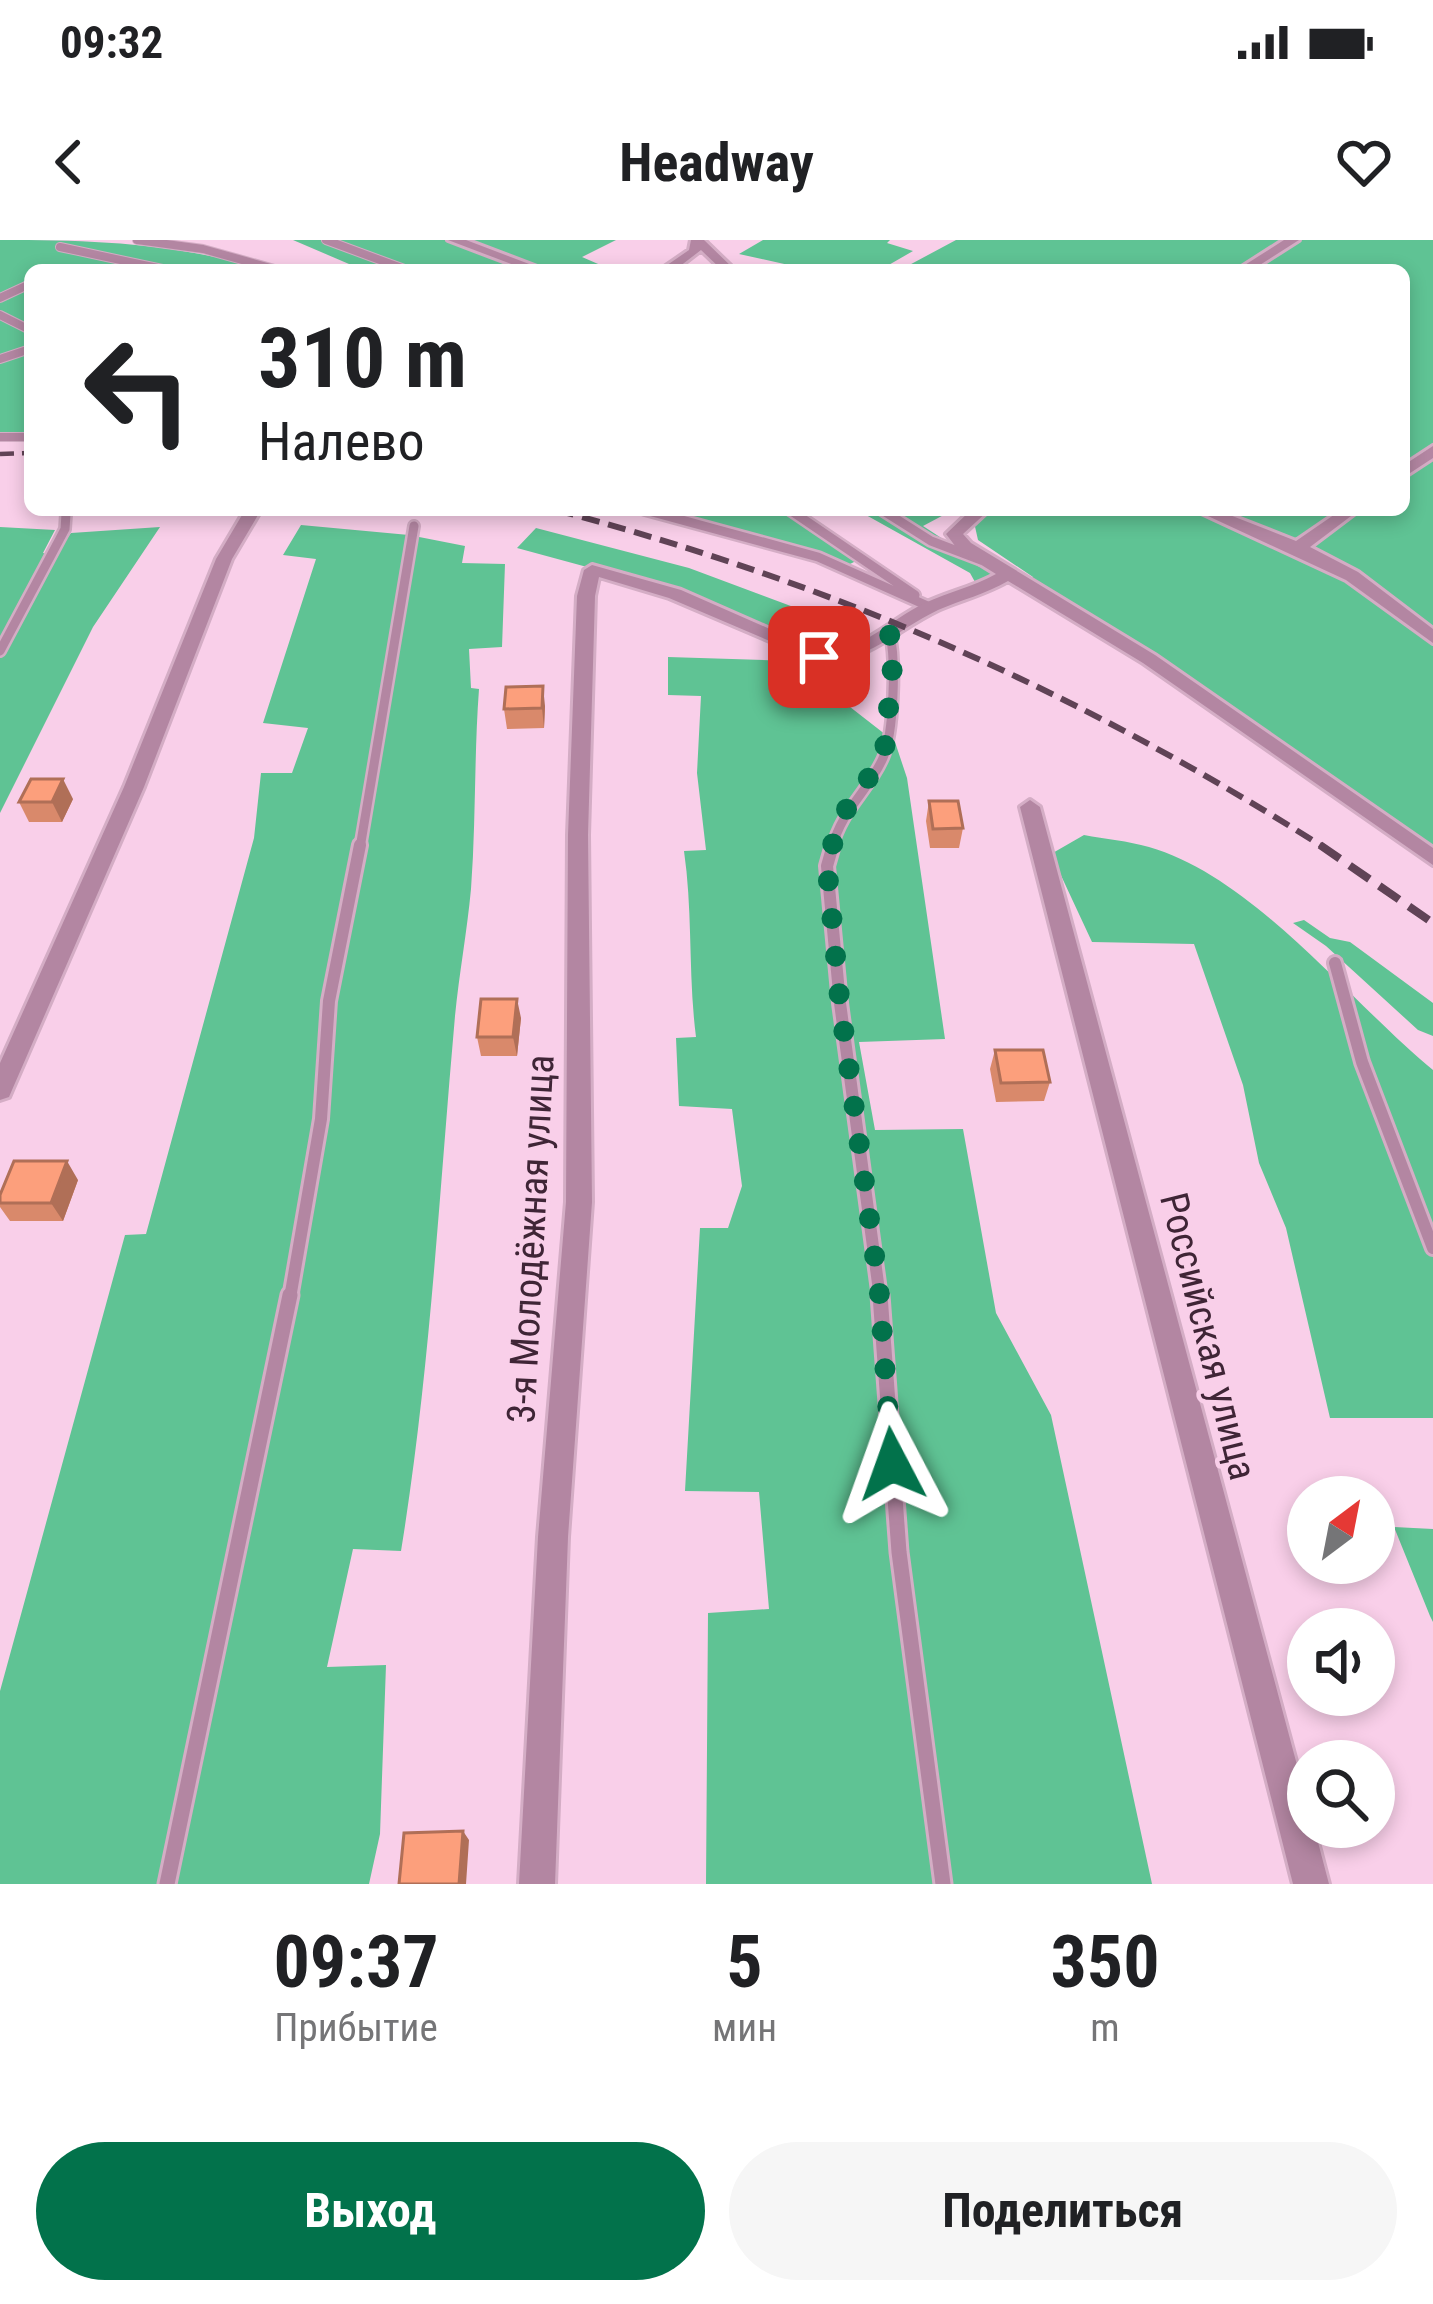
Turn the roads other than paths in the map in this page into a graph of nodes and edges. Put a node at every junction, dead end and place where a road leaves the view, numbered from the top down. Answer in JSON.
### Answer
{"nodes":[{"id":1,"x":137,"y":240,"type":"edge"},
{"id":2,"x":326,"y":240,"type":"edge"},
{"id":3,"x":454,"y":240,"type":"edge"},
{"id":4,"x":1293,"y":240,"type":"edge"},
{"id":5,"x":698,"y":241,"type":"edge"},
{"id":6,"x":60,"y":247,"type":"dead end"},
{"id":7,"x":138,"y":264,"type":"edge"},
{"id":8,"x":257,"y":264,"type":"edge"},
{"id":9,"x":391,"y":264,"type":"edge"},
{"id":10,"x":522,"y":264,"type":"edge"},
{"id":11,"x":675,"y":264,"type":"edge"},
{"id":12,"x":723,"y":264,"type":"edge"},
{"id":13,"x":1253,"y":264,"type":"edge"},
{"id":14,"x":66,"y":516,"type":"edge"},
{"id":15,"x":249,"y":516,"type":"edge"},
{"id":16,"x":667,"y":516,"type":"edge"},
{"id":17,"x":800,"y":516,"type":"edge"},
{"id":18,"x":891,"y":516,"type":"edge"},
{"id":19,"x":974,"y":516,"type":"edge"},
{"id":20,"x":1218,"y":516,"type":"edge"},
{"id":21,"x":1343,"y":516,"type":"edge"},
{"id":22,"x":414,"y":526,"type":"dead end"},
{"id":23,"x":1298,"y":548,"type":"junction"},
{"id":24,"x":988,"y":562,"type":"junction"},
{"id":25,"x":1008,"y":574,"type":"junction"},
{"id":26,"x":930,"y":607,"type":"junction"},
{"id":27,"x":890,"y":635,"type":"junction"},
{"id":28,"x":1433,"y":638,"type":"edge"},
{"id":29,"x":0,"y":651,"type":"edge"},
{"id":30,"x":1030,"y":808,"type":"dead end"},
{"id":31,"x":1433,"y":858,"type":"edge"},
{"id":32,"x":1335,"y":963,"type":"dead end"},
{"id":33,"x":0,"y":1090,"type":"edge"},
{"id":34,"x":1433,"y":1247,"type":"edge"},
{"id":35,"x":167,"y":1884,"type":"edge"},
{"id":36,"x":538,"y":1884,"type":"edge"},
{"id":37,"x":944,"y":1884,"type":"edge"},
{"id":38,"x":1310,"y":1884,"type":"edge"}],
"edges":[{"from":1,"to":8,"type":"lane"},
{"from":2,"to":9,"type":"lane"},
{"from":3,"to":10,"type":"street"},
{"from":4,"to":13,"type":"street"},
{"from":5,"to":11,"type":"street"},
{"from":5,"to":12,"type":"street"},
{"from":6,"to":7,"type":"lane"},
{"from":14,"to":29,"type":"lane"},
{"from":15,"to":33,"type":"street"},
{"from":16,"to":26,"type":"lane"},
{"from":17,"to":26,"type":"lane"},
{"from":18,"to":24,"type":"lane"},
{"from":19,"to":24,"type":"street"},
{"from":20,"to":23,"type":"street"},
{"from":21,"to":23,"type":"street"},
{"from":22,"to":35,"type":"lane"},
{"from":23,"to":28,"type":"street"},
{"from":24,"to":25,"type":"street"},
{"from":25,"to":26,"type":"street"},
{"from":25,"to":31,"type":"street"},
{"from":26,"to":27,"type":"street"},
{"from":27,"to":36,"type":"street","name":"3-я Молодёжная улица"},
{"from":27,"to":37,"type":"lane"},
{"from":30,"to":38,"type":"street","name":"Российская улица"},
{"from":32,"to":34,"type":"lane"}]}
